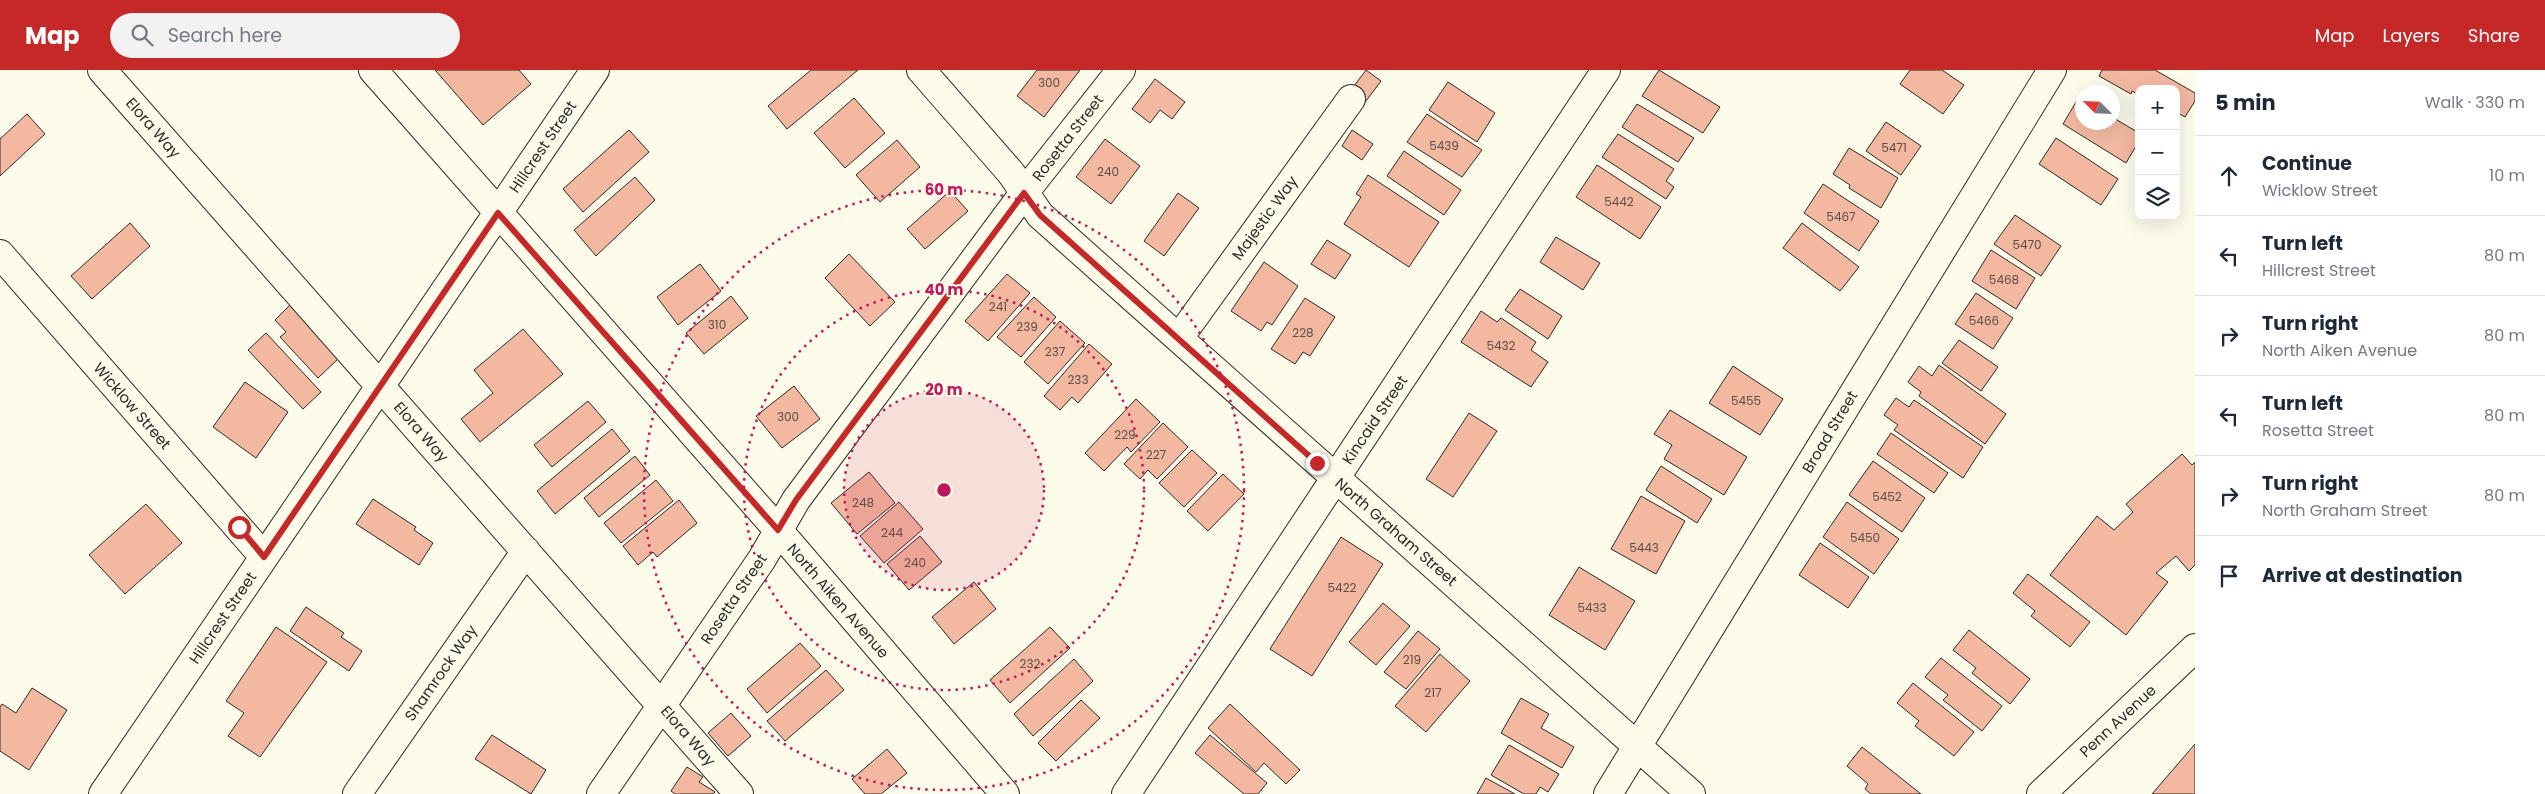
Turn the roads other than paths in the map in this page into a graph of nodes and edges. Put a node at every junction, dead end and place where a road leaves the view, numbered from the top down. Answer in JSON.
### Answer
{"nodes":[{"id":1,"x":102,"y":70,"type":"edge"},
{"id":2,"x":373,"y":70,"type":"edge"},
{"id":3,"x":595,"y":70,"type":"edge"},
{"id":4,"x":921,"y":70,"type":"edge"},
{"id":5,"x":1121,"y":70,"type":"edge"},
{"id":6,"x":1606,"y":70,"type":"edge"},
{"id":7,"x":2052,"y":70,"type":"edge"},
{"id":8,"x":1351,"y":99,"type":"dead end"},
{"id":9,"x":1024,"y":193,"type":"junction"},
{"id":10,"x":498,"y":213,"type":"junction"},
{"id":11,"x":0,"y":254,"type":"edge"},
{"id":12,"x":1179,"y":338,"type":"junction"},
{"id":13,"x":381,"y":386,"type":"junction"},
{"id":14,"x":1336,"y":478,"type":"junction"},
{"id":15,"x":778,"y":530,"type":"junction"},
{"id":16,"x":526,"y":552,"type":"junction"},
{"id":17,"x":264,"y":557,"type":"junction"},
{"id":18,"x":2195,"y":648,"type":"edge"},
{"id":19,"x":662,"y":705,"type":"junction"},
{"id":20,"x":1638,"y":745,"type":"junction"},
{"id":21,"x":103,"y":794,"type":"edge"},
{"id":22,"x":357,"y":794,"type":"edge"},
{"id":23,"x":601,"y":794,"type":"edge"},
{"id":24,"x":739,"y":794,"type":"edge"},
{"id":25,"x":1005,"y":794,"type":"edge"},
{"id":26,"x":1126,"y":794,"type":"edge"},
{"id":27,"x":1608,"y":794,"type":"edge"},
{"id":28,"x":1691,"y":794,"type":"edge"},
{"id":29,"x":2041,"y":794,"type":"edge"}],
"edges":[{"from":1,"to":13,"type":"street","name":"Elora Way"},
{"from":2,"to":10,"type":"street","name":"North Aiken Avenue"},
{"from":3,"to":10,"type":"street","name":"Hillcrest Street"},
{"from":4,"to":9,"type":"street","name":"North Graham Street"},
{"from":5,"to":9,"type":"street","name":"Rosetta Street"},
{"from":6,"to":14,"type":"street","name":"Kincaid Street"},
{"from":7,"to":20,"type":"street","name":"Broad Street"},
{"from":8,"to":12,"type":"street","name":"Majestic Way"},
{"from":9,"to":12,"type":"street","name":"North Graham Street"},
{"from":9,"to":15,"type":"street","name":"Rosetta Street"},
{"from":10,"to":13,"type":"street","name":"Hillcrest Street"},
{"from":10,"to":15,"type":"street","name":"North Aiken Avenue"},
{"from":11,"to":17,"type":"street","name":"Wicklow Street"},
{"from":12,"to":14,"type":"street","name":"North Graham Street"},
{"from":13,"to":16,"type":"street","name":"Elora Way"},
{"from":13,"to":17,"type":"street","name":"Hillcrest Street"},
{"from":14,"to":20,"type":"street","name":"North Graham Street"},
{"from":14,"to":26,"type":"street","name":"Kincaid Street"},
{"from":15,"to":19,"type":"street","name":"Rosetta Street"},
{"from":15,"to":25,"type":"street","name":"North Aiken Avenue"},
{"from":16,"to":19,"type":"street","name":"Elora Way"},
{"from":16,"to":22,"type":"street","name":"Shamrock Way"},
{"from":17,"to":21,"type":"street","name":"Hillcrest Street"},
{"from":18,"to":29,"type":"street","name":"Penn Avenue"},
{"from":19,"to":23,"type":"street","name":"Rosetta Street"},
{"from":19,"to":24,"type":"street","name":"Elora Way"},
{"from":20,"to":27,"type":"street","name":"Broad Street"},
{"from":20,"to":28,"type":"street","name":"North Graham Street"}]}
